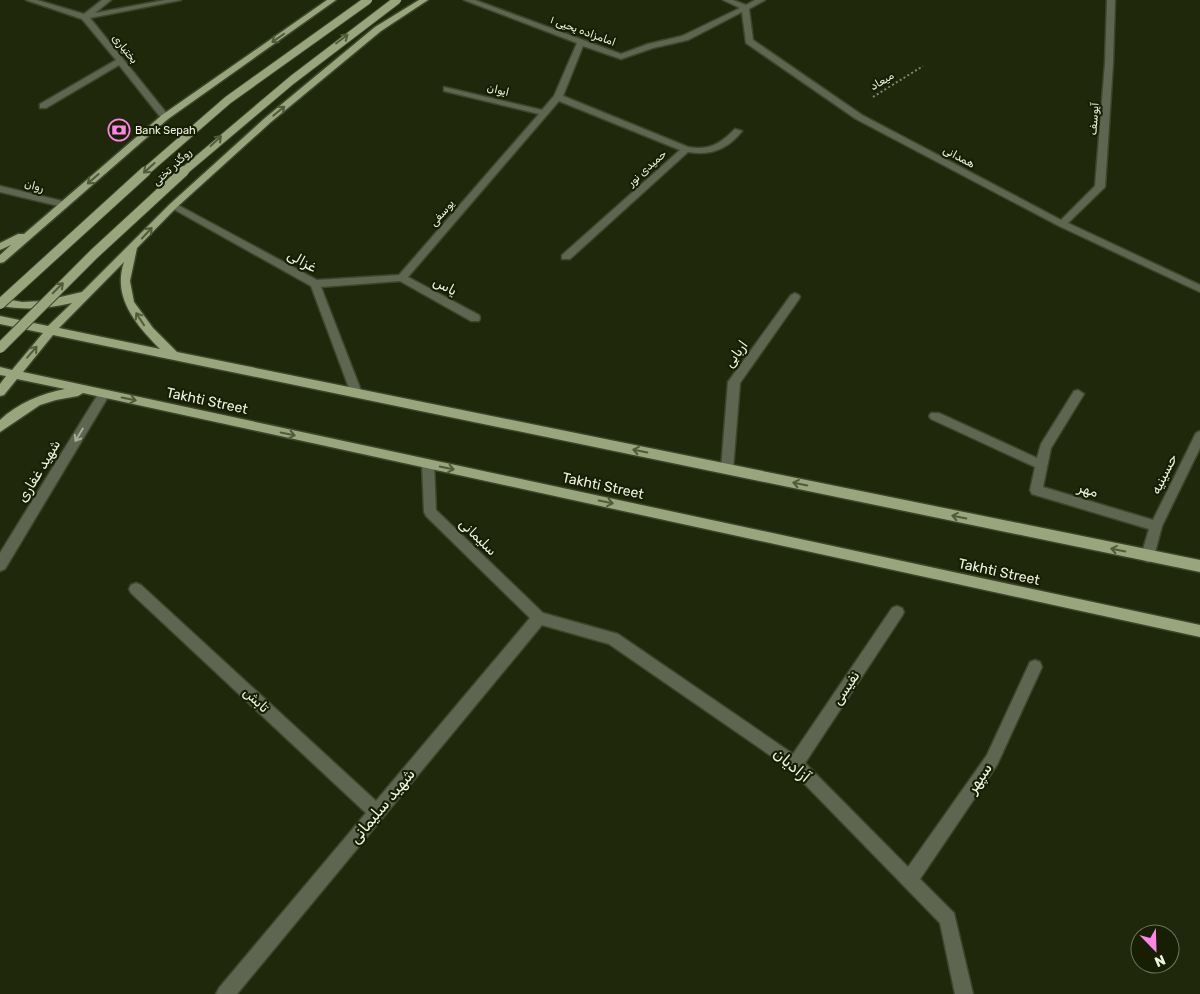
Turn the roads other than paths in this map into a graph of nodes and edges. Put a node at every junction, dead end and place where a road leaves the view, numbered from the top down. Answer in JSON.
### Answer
{"nodes":[{"id":1,"x":30,"y":0,"type":"edge"},
{"id":2,"x":107,"y":0,"type":"edge"},
{"id":3,"x":177,"y":0,"type":"edge"},
{"id":4,"x":332,"y":0,"type":"edge"},
{"id":5,"x":368,"y":0,"type":"edge"},
{"id":6,"x":397,"y":0,"type":"edge"},
{"id":7,"x":424,"y":0,"type":"edge"},
{"id":8,"x":468,"y":0,"type":"edge"},
{"id":9,"x":727,"y":0,"type":"edge"},
{"id":10,"x":761,"y":0,"type":"edge"},
{"id":11,"x":1111,"y":0,"type":"edge"},
{"id":12,"x":745,"y":7,"type":"junction"},
{"id":13,"x":85,"y":17,"type":"junction"},
{"id":14,"x":581,"y":42,"type":"junction"},
{"id":15,"x":120,"y":61,"type":"junction"},
{"id":16,"x":447,"y":89,"type":"dead end"},
{"id":17,"x":558,"y":97,"type":"junction"},
{"id":18,"x":44,"y":106,"type":"dead end"},
{"id":19,"x":544,"y":113,"type":"junction"},
{"id":20,"x":165,"y":117,"type":"junction"},
{"id":21,"x":738,"y":130,"type":"dead end"},
{"id":22,"x":686,"y":149,"type":"junction"},
{"id":23,"x":0,"y":189,"type":"edge"},
{"id":24,"x":63,"y":204,"type":"junction"},
{"id":25,"x":173,"y":206,"type":"junction"},
{"id":26,"x":44,"y":221,"type":"junction"},
{"id":27,"x":1062,"y":224,"type":"junction"},
{"id":28,"x":0,"y":246,"type":"edge"},
{"id":29,"x":134,"y":247,"type":"junction"},
{"id":30,"x":566,"y":257,"type":"dead end"},
{"id":31,"x":0,"y":260,"type":"edge"},
{"id":32,"x":402,"y":278,"type":"junction"},
{"id":33,"x":315,"y":284,"type":"junction"},
{"id":34,"x":1200,"y":289,"type":"edge"},
{"id":35,"x":89,"y":293,"type":"junction"},
{"id":36,"x":795,"y":297,"type":"dead end"},
{"id":37,"x":0,"y":303,"type":"edge"},
{"id":38,"x":475,"y":318,"type":"dead end"},
{"id":39,"x":0,"y":320,"type":"edge"},
{"id":40,"x":51,"y":330,"type":"junction"},
{"id":41,"x":0,"y":348,"type":"edge"},
{"id":42,"x":173,"y":355,"type":"junction"},
{"id":43,"x":0,"y":371,"type":"edge"},
{"id":44,"x":13,"y":374,"type":"junction"},
{"id":45,"x":90,"y":391,"type":"junction"},
{"id":46,"x":0,"y":392,"type":"edge"},
{"id":47,"x":356,"y":393,"type":"junction"},
{"id":48,"x":104,"y":394,"type":"junction"},
{"id":49,"x":1078,"y":394,"type":"dead end"},
{"id":50,"x":935,"y":416,"type":"dead end"},
{"id":51,"x":0,"y":427,"type":"edge"},
{"id":52,"x":1200,"y":436,"type":"edge"},
{"id":53,"x":428,"y":464,"type":"junction"},
{"id":54,"x":1041,"y":465,"type":"junction"},
{"id":55,"x":727,"y":469,"type":"junction"},
{"id":56,"x":1156,"y":526,"type":"junction"},
{"id":57,"x":1148,"y":556,"type":"junction"},
{"id":58,"x":0,"y":565,"type":"edge"},
{"id":59,"x":1200,"y":566,"type":"edge"},
{"id":60,"x":136,"y":589,"type":"dead end"},
{"id":61,"x":897,"y":612,"type":"dead end"},
{"id":62,"x":539,"y":618,"type":"junction"},
{"id":63,"x":1200,"y":631,"type":"edge"},
{"id":64,"x":1035,"y":667,"type":"dead end"},
{"id":65,"x":795,"y":764,"type":"junction"},
{"id":66,"x":377,"y":812,"type":"junction"},
{"id":67,"x":909,"y":880,"type":"junction"},
{"id":68,"x":225,"y":994,"type":"edge"},
{"id":69,"x":964,"y":994,"type":"edge"}],
"edges":[{"from":1,"to":13,"type":"street"},
{"from":2,"to":13,"type":"street"},
{"from":3,"to":13,"type":"street"},
{"from":4,"to":20,"type":"main road","one_way":true},
{"from":5,"to":37,"type":"main road","name":"روگذر تختی","one_way":true,"bridge":true},
{"from":41,"to":6,"type":"main road","name":"روگذر تختی","one_way":true,"bridge":true},
{"from":25,"to":7,"type":"main road","one_way":true},
{"from":8,"to":14,"type":"street","name":"امامزاده یحیی ۱"},
{"from":9,"to":12,"type":"street"},
{"from":10,"to":12,"type":"street","name":"امامزاده یحیی ۱"},
{"from":11,"to":27,"type":"street","name":"آیوسف"},
{"from":12,"to":14,"type":"street","name":"امامزاده یحیی ۱"},
{"from":12,"to":27,"type":"street","name":"همدانی"},
{"from":13,"to":15,"type":"street","name":"بختیاری"},
{"from":14,"to":17,"type":"street","name":"یوسفی"},
{"from":15,"to":18,"type":"street"},
{"from":15,"to":20,"type":"street","name":"بختیاری"},
{"from":16,"to":19,"type":"street","name":"ایوان"},
{"from":17,"to":19,"type":"street","name":"یوسفی"},
{"from":17,"to":22,"type":"street","name":"حمیدی نور"},
{"from":19,"to":32,"type":"street","name":"یوسفی"},
{"from":20,"to":24,"type":"main road","one_way":true},
{"from":21,"to":22,"type":"street"},
{"from":22,"to":30,"type":"street","name":"حمیدی نور"},
{"from":23,"to":24,"type":"street","name":"روان"},
{"from":24,"to":26,"type":"main road"},
{"from":29,"to":25,"type":"main road","one_way":true},
{"from":25,"to":33,"type":"street","name":"غزالی"},
{"from":26,"to":28,"type":"main road"},
{"from":26,"to":31,"type":"main road"},
{"from":27,"to":34,"type":"street","name":"همدانی"},
{"from":29,"to":35,"type":"main road"},
{"from":42,"to":29,"type":"main road","one_way":true},
{"from":32,"to":33,"type":"street"},
{"from":32,"to":38,"type":"street","name":"یاس"},
{"from":33,"to":47,"type":"street","name":"غزالی"},
{"from":35,"to":37,"type":"main road"},
{"from":35,"to":40,"type":"main road"},
{"from":36,"to":55,"type":"street","name":"اربابی"},
{"from":39,"to":40,"type":"main road"},
{"from":40,"to":42,"type":"main road"},
{"from":44,"to":40,"type":"main road","one_way":true},
{"from":42,"to":47,"type":"main road"},
{"from":43,"to":44,"type":"main road","name":"Takhti Street"},
{"from":44,"to":45,"type":"main road","name":"Takhti Street"},
{"from":44,"to":46,"type":"main road"},
{"from":45,"to":48,"type":"main road","name":"Takhti Street"},
{"from":45,"to":51,"type":"main road"},
{"from":55,"to":47,"type":"main road","one_way":true},
{"from":48,"to":53,"type":"main road","name":"Takhti Street","one_way":true},
{"from":48,"to":58,"type":"street","name":"شهید غفاری","one_way":true},
{"from":49,"to":54,"type":"street","name":"مهر"},
{"from":50,"to":54,"type":"street"},
{"from":52,"to":56,"type":"street","name":"حسینیه"},
{"from":53,"to":62,"type":"street","name":"سلیمانی"},
{"from":53,"to":63,"type":"main road","name":"Takhti Street","one_way":true},
{"from":54,"to":56,"type":"street","name":"مهر"},
{"from":57,"to":55,"type":"main road","one_way":true},
{"from":56,"to":57,"type":"street","name":"حسینیه"},
{"from":57,"to":59,"type":"main road"},
{"from":60,"to":66,"type":"street","name":"تابش"},
{"from":61,"to":65,"type":"street","name":"نفیسی"},
{"from":62,"to":65,"type":"street","name":"آزادیان"},
{"from":62,"to":66,"type":"street","name":"شهید سلیمانی"},
{"from":64,"to":67,"type":"street","name":"سپهر"},
{"from":65,"to":67,"type":"street","name":"آزادیان"},
{"from":66,"to":68,"type":"street","name":"شهید سلیمانی"},
{"from":67,"to":69,"type":"street","name":"آزادیان"}]}
